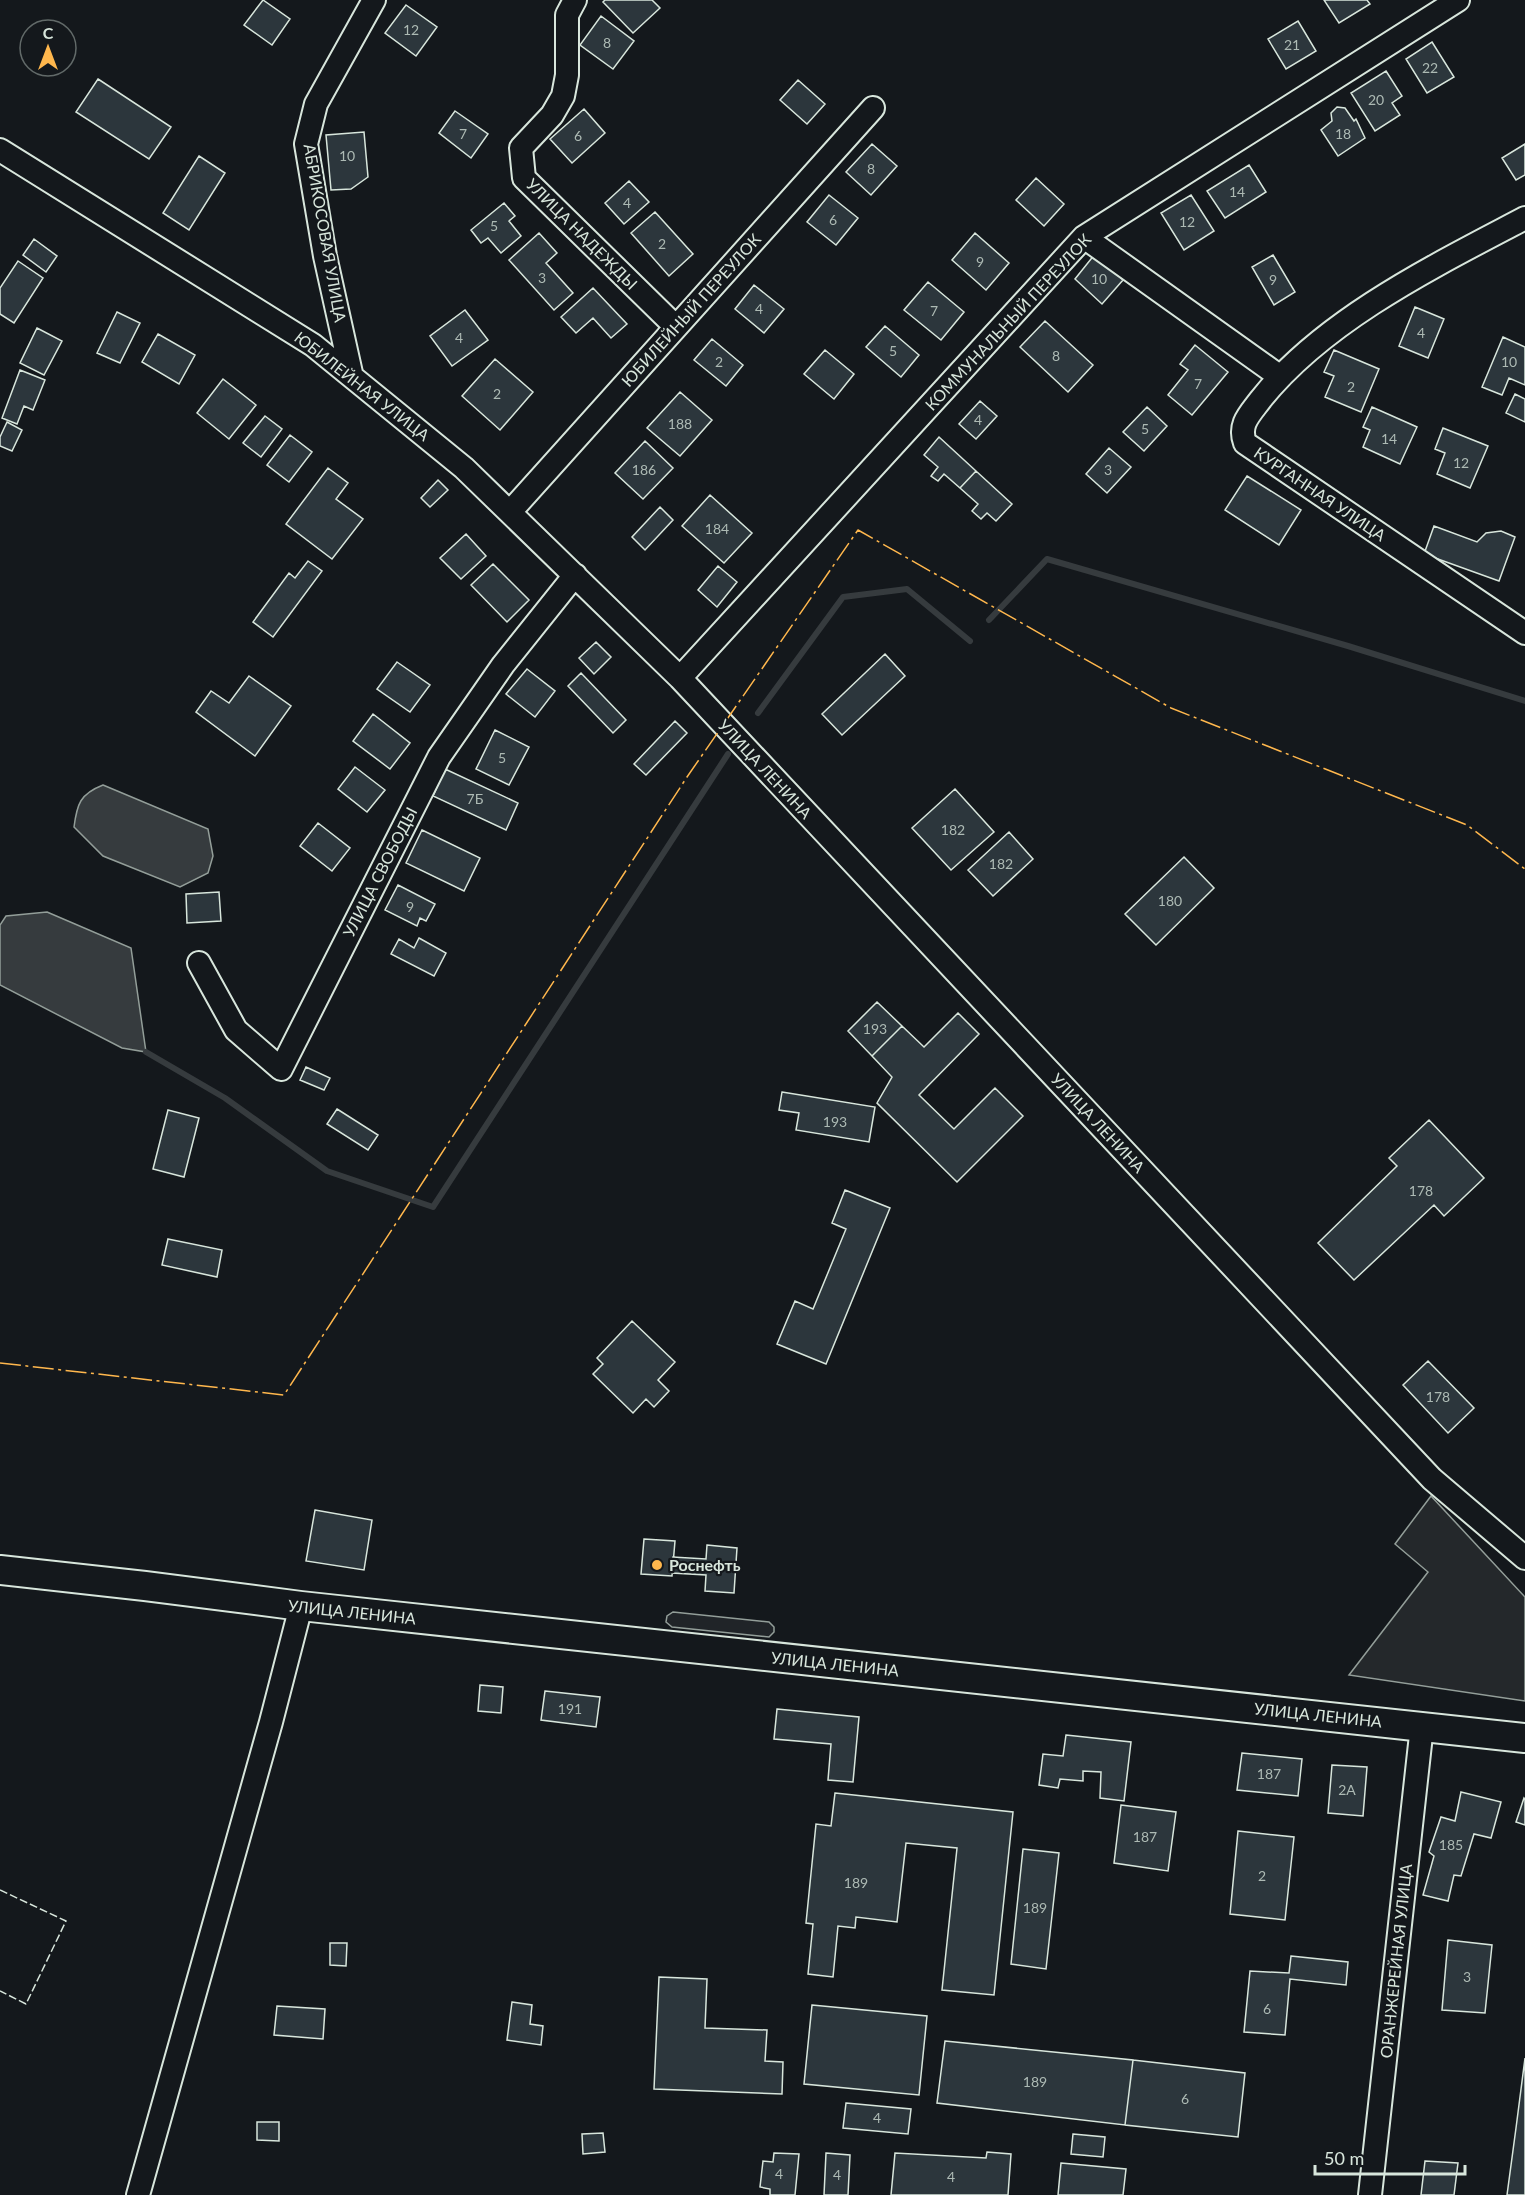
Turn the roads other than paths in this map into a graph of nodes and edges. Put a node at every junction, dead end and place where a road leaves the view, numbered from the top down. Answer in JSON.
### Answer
{"nodes":[{"id":1,"x":374,"y":0,"type":"edge"},
{"id":2,"x":575,"y":0,"type":"edge"},
{"id":3,"x":1458,"y":0,"type":"edge"},
{"id":4,"x":873,"y":108,"type":"dead end"},
{"id":5,"x":0,"y":150,"type":"edge"},
{"id":6,"x":1525,"y":218,"type":"edge"},
{"id":7,"x":1084,"y":237,"type":"junction"},
{"id":8,"x":676,"y":327,"type":"junction"},
{"id":9,"x":351,"y":374,"type":"junction"},
{"id":10,"x":1279,"y":376,"type":"junction"},
{"id":11,"x":510,"y":512,"type":"junction"},
{"id":12,"x":575,"y":575,"type":"junction"},
{"id":13,"x":1525,"y":633,"type":"edge"},
{"id":14,"x":680,"y":678,"type":"junction"},
{"id":15,"x":199,"y":963,"type":"dead end"},
{"id":16,"x":1525,"y":1558,"type":"edge"},
{"id":17,"x":0,"y":1569,"type":"edge"},
{"id":18,"x":301,"y":1606,"type":"junction"},
{"id":19,"x":1422,"y":1726,"type":"junction"},
{"id":20,"x":1525,"y":1738,"type":"edge"},
{"id":21,"x":138,"y":2195,"type":"edge"},
{"id":22,"x":1370,"y":2195,"type":"edge"}],
"edges":[{"from":1,"to":9,"type":"street","name":"АБРИКОСОВАЯ УЛИЦА"},
{"from":2,"to":8,"type":"street","name":"УЛИЦА НАДЕЖДЫ"},
{"from":3,"to":7,"type":"street","name":"КОММУНАЛЬНЫЙ ПЕРЕУЛОК"},
{"from":4,"to":8,"type":"street","name":"ЮБИЛЕЙНЫЙ ПЕРЕУЛОК"},
{"from":5,"to":9,"type":"street","name":"ЮБИЛЕЙНАЯ УЛИЦА"},
{"from":6,"to":10,"type":"street","name":"КУРГАННАЯ УЛИЦА"},
{"from":7,"to":10,"type":"street"},
{"from":7,"to":14,"type":"street","name":"КОММУНАЛЬНЫЙ ПЕРЕУЛОК"},
{"from":8,"to":11,"type":"street","name":"ЮБИЛЕЙНЫЙ ПЕРЕУЛОК"},
{"from":9,"to":11,"type":"street","name":"ЮБИЛЕЙНАЯ УЛИЦА"},
{"from":10,"to":13,"type":"street","name":"КУРГАННАЯ УЛИЦА"},
{"from":11,"to":12,"type":"street","name":"ЮБИЛЕЙНАЯ УЛИЦА"},
{"from":12,"to":14,"type":"street","name":"ЮБИЛЕЙНАЯ УЛИЦА"},
{"from":12,"to":15,"type":"street","name":"УЛИЦА СВОБОДЫ"},
{"from":14,"to":16,"type":"street","name":"УЛИЦА ЛЕНИНА"},
{"from":17,"to":18,"type":"main road","name":"УЛИЦА ЛЕНИНА"},
{"from":18,"to":19,"type":"main road","name":"УЛИЦА ЛЕНИНА"},
{"from":18,"to":21,"type":"street"},
{"from":19,"to":20,"type":"main road","name":"УЛИЦА ЛЕНИНА"},
{"from":19,"to":22,"type":"street","name":"ОРАНЖЕРЕЙНАЯ УЛИЦА"}]}
